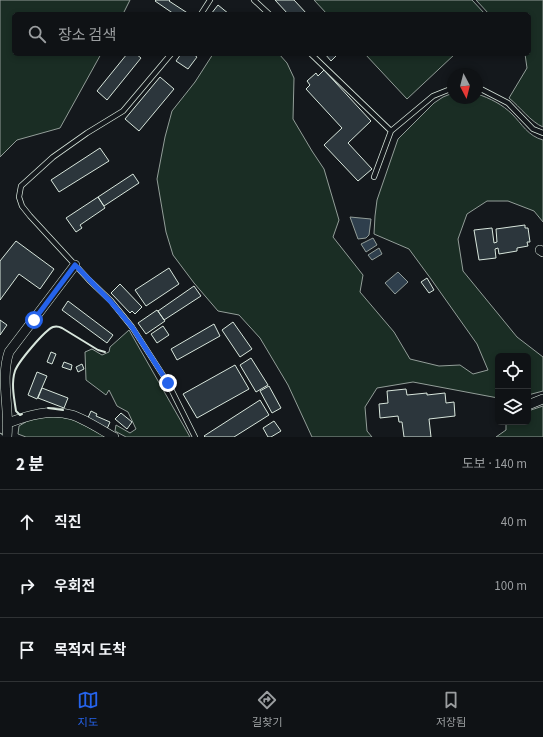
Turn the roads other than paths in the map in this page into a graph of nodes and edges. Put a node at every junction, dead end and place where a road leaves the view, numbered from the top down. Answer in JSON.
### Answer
{"nodes":[{"id":1,"x":210,"y":0,"type":"edge"},
{"id":2,"x":254,"y":0,"type":"edge"},
{"id":3,"x":202,"y":12,"type":"edge"},
{"id":4,"x":267,"y":12,"type":"edge"},
{"id":5,"x":169,"y":56,"type":"edge"},
{"id":6,"x":313,"y":56,"type":"edge"},
{"id":7,"x":447,"y":90,"type":"edge"},
{"id":8,"x":483,"y":90,"type":"edge"},
{"id":9,"x":391,"y":131,"type":"junction"},
{"id":10,"x":543,"y":133,"type":"edge"},
{"id":11,"x":374,"y":176,"type":"dead end"},
{"id":12,"x":75,"y":265,"type":"junction"},
{"id":13,"x":543,"y":399,"type":"edge"},
{"id":14,"x":531,"y":404,"type":"edge"},
{"id":15,"x":8,"y":423,"type":"junction"},
{"id":16,"x":7,"y":437,"type":"edge"},
{"id":17,"x":114,"y":437,"type":"edge"},
{"id":18,"x":195,"y":437,"type":"edge"}],
"edges":[{"from":1,"to":3,"type":"lane"},
{"from":2,"to":4,"type":"lane"},
{"from":5,"to":12,"type":"lane"},
{"from":6,"to":9,"type":"lane"},
{"from":7,"to":9,"type":"lane"},
{"from":8,"to":10,"type":"lane"},
{"from":9,"to":11,"type":"lane"},
{"from":12,"to":15,"type":"street"},
{"from":12,"to":18,"type":"lane"},
{"from":13,"to":14,"type":"street"},
{"from":15,"to":16,"type":"street"},
{"from":15,"to":17,"type":"street"}]}
